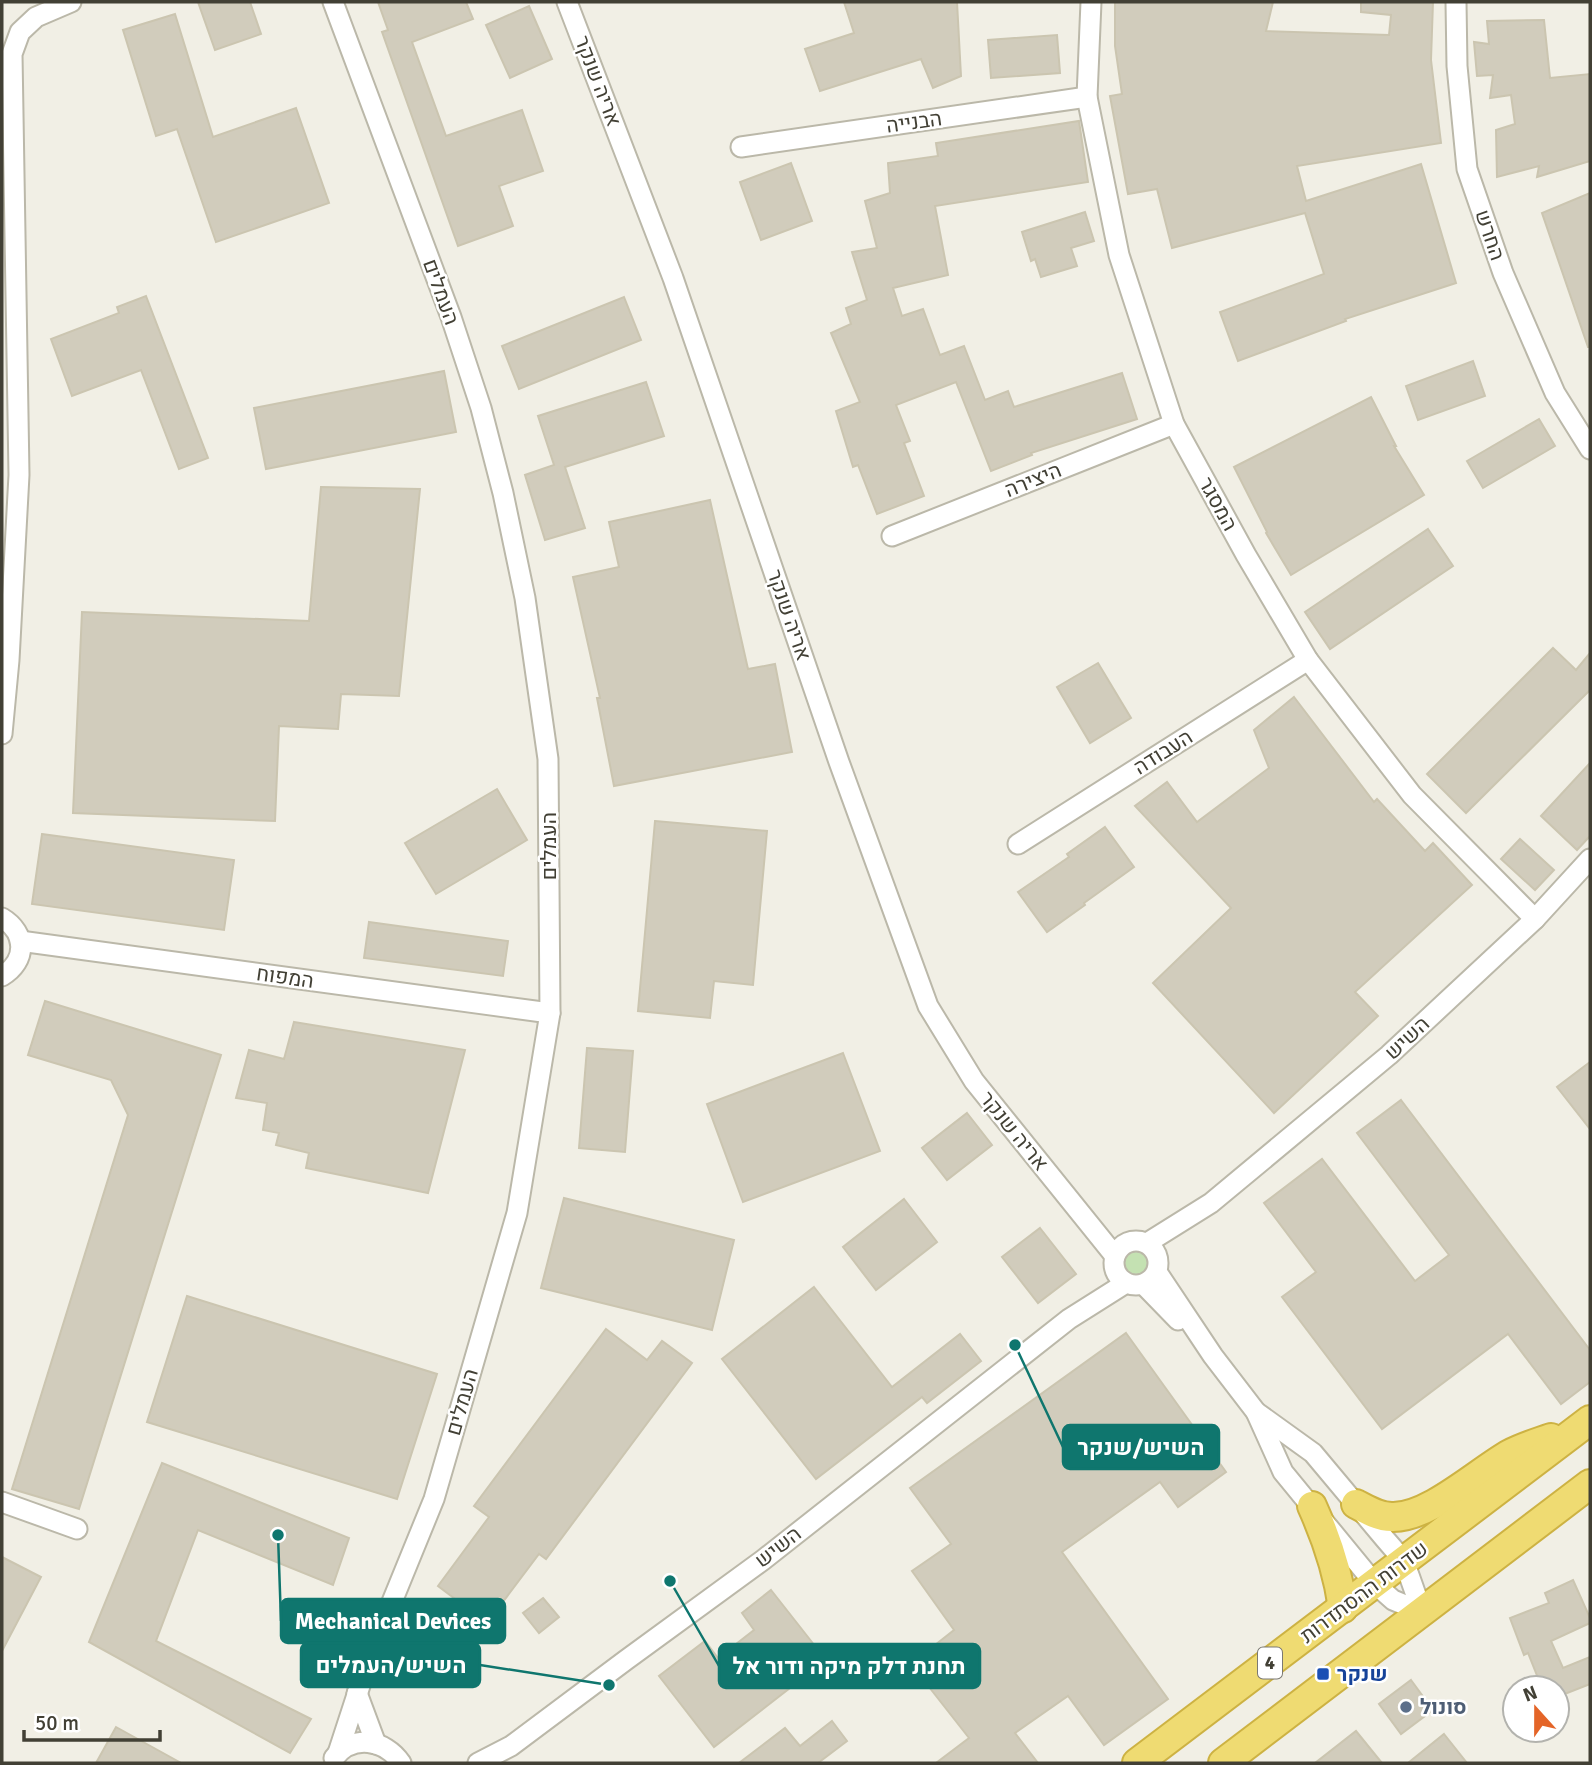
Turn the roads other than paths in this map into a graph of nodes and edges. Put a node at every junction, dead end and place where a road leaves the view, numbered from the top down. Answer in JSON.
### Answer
{"nodes":[{"id":1,"x":71,"y":2,"type":"edge"},
{"id":2,"x":333,"y":2,"type":"edge"},
{"id":3,"x":567,"y":2,"type":"edge"},
{"id":4,"x":1091,"y":2,"type":"edge"},
{"id":5,"x":1456,"y":2,"type":"edge"},
{"id":6,"x":1087,"y":97,"type":"junction"},
{"id":7,"x":741,"y":146,"type":"dead end"},
{"id":8,"x":1174,"y":424,"type":"junction"},
{"id":9,"x":1590,"y":449,"type":"edge"},
{"id":10,"x":892,"y":536,"type":"dead end"},
{"id":11,"x":1308,"y":660,"type":"junction"},
{"id":12,"x":2,"y":734,"type":"edge"},
{"id":13,"x":1018,"y":844,"type":"dead end"},
{"id":14,"x":1590,"y":859,"type":"edge"},
{"id":15,"x":2,"y":918,"type":"edge"},
{"id":16,"x":1535,"y":919,"type":"junction"},
{"id":17,"x":20,"y":941,"type":"junction"},
{"id":18,"x":3,"y":979,"type":"edge"},
{"id":19,"x":550,"y":1013,"type":"junction"},
{"id":20,"x":1136,"y":1263,"type":"junction"},
{"id":21,"x":1256,"y":1412,"type":"junction"},
{"id":22,"x":1585,"y":1424,"type":"edge"},
{"id":23,"x":1590,"y":1483,"type":"edge"},
{"id":24,"x":2,"y":1502,"type":"edge"},
{"id":25,"x":1356,"y":1504,"type":"junction"},
{"id":26,"x":1312,"y":1506,"type":"junction"},
{"id":27,"x":77,"y":1529,"type":"dead end"},
{"id":28,"x":1404,"y":1561,"type":"junction"},
{"id":29,"x":1375,"y":1584,"type":"junction"},
{"id":30,"x":1343,"y":1608,"type":"junction"},
{"id":31,"x":1422,"y":1612,"type":"junction"},
{"id":32,"x":357,"y":1693,"type":"junction"},
{"id":33,"x":376,"y":1744,"type":"junction"},
{"id":34,"x":335,"y":1758,"type":"edge"},
{"id":35,"x":401,"y":1763,"type":"edge"},
{"id":36,"x":478,"y":1763,"type":"edge"},
{"id":37,"x":1137,"y":1763,"type":"edge"},
{"id":38,"x":1223,"y":1763,"type":"edge"}],
"edges":[{"from":1,"to":12,"type":"street"},
{"from":2,"to":19,"type":"street","name":"העמלים"},
{"from":3,"to":20,"type":"street","name":"אריה שנקר"},
{"from":4,"to":6,"type":"street","name":"המסגר"},
{"from":5,"to":9,"type":"street","name":"החרש"},
{"from":6,"to":7,"type":"street","name":"הבנייה"},
{"from":6,"to":8,"type":"street","name":"המסגר"},
{"from":8,"to":10,"type":"street","name":"היצירה"},
{"from":8,"to":11,"type":"street","name":"המסגר"},
{"from":11,"to":13,"type":"street","name":"העבודה"},
{"from":11,"to":16,"type":"street","name":"המסגר"},
{"from":14,"to":16,"type":"street","name":"השיש"},
{"from":15,"to":17,"type":"street"},
{"from":16,"to":20,"type":"street","name":"השיש"},
{"from":17,"to":18,"type":"street"},
{"from":17,"to":19,"type":"street","name":"המפוח"},
{"from":19,"to":32,"type":"street","name":"העמלים"},
{"from":20,"to":21,"type":"street","name":"אריה שנקר"},
{"from":20,"to":36,"type":"street","name":"השיש"},
{"from":21,"to":25,"type":"street","name":"אריה שנקר"},
{"from":21,"to":26,"type":"street","name":"אריה שנקר"},
{"from":22,"to":25,"type":"highway"},
{"from":22,"to":28,"type":"highway","name":"שדרות ההסתדרות","number":"4"},
{"from":23,"to":31,"type":"highway"},
{"from":24,"to":27,"type":"street"},
{"from":25,"to":28,"type":"street","name":"אריה שנקר"},
{"from":26,"to":29,"type":"street","name":"אריה שנקר"},
{"from":26,"to":30,"type":"highway"},
{"from":28,"to":29,"type":"highway","name":"שדרות ההסתדרות","number":"4"},
{"from":28,"to":31,"type":"street","name":"אריה שנקר"},
{"from":29,"to":30,"type":"highway","name":"שדרות ההסתדרות","number":"4"},
{"from":29,"to":31,"type":"street","name":"אריה שנקר"},
{"from":30,"to":37,"type":"highway","name":"שדרות ההסתדרות","number":"4"},
{"from":31,"to":38,"type":"highway"},
{"from":32,"to":33,"type":"street"},
{"from":32,"to":34,"type":"street","name":"העמלים"},
{"from":33,"to":34,"type":"street"},
{"from":33,"to":35,"type":"street"}]}
